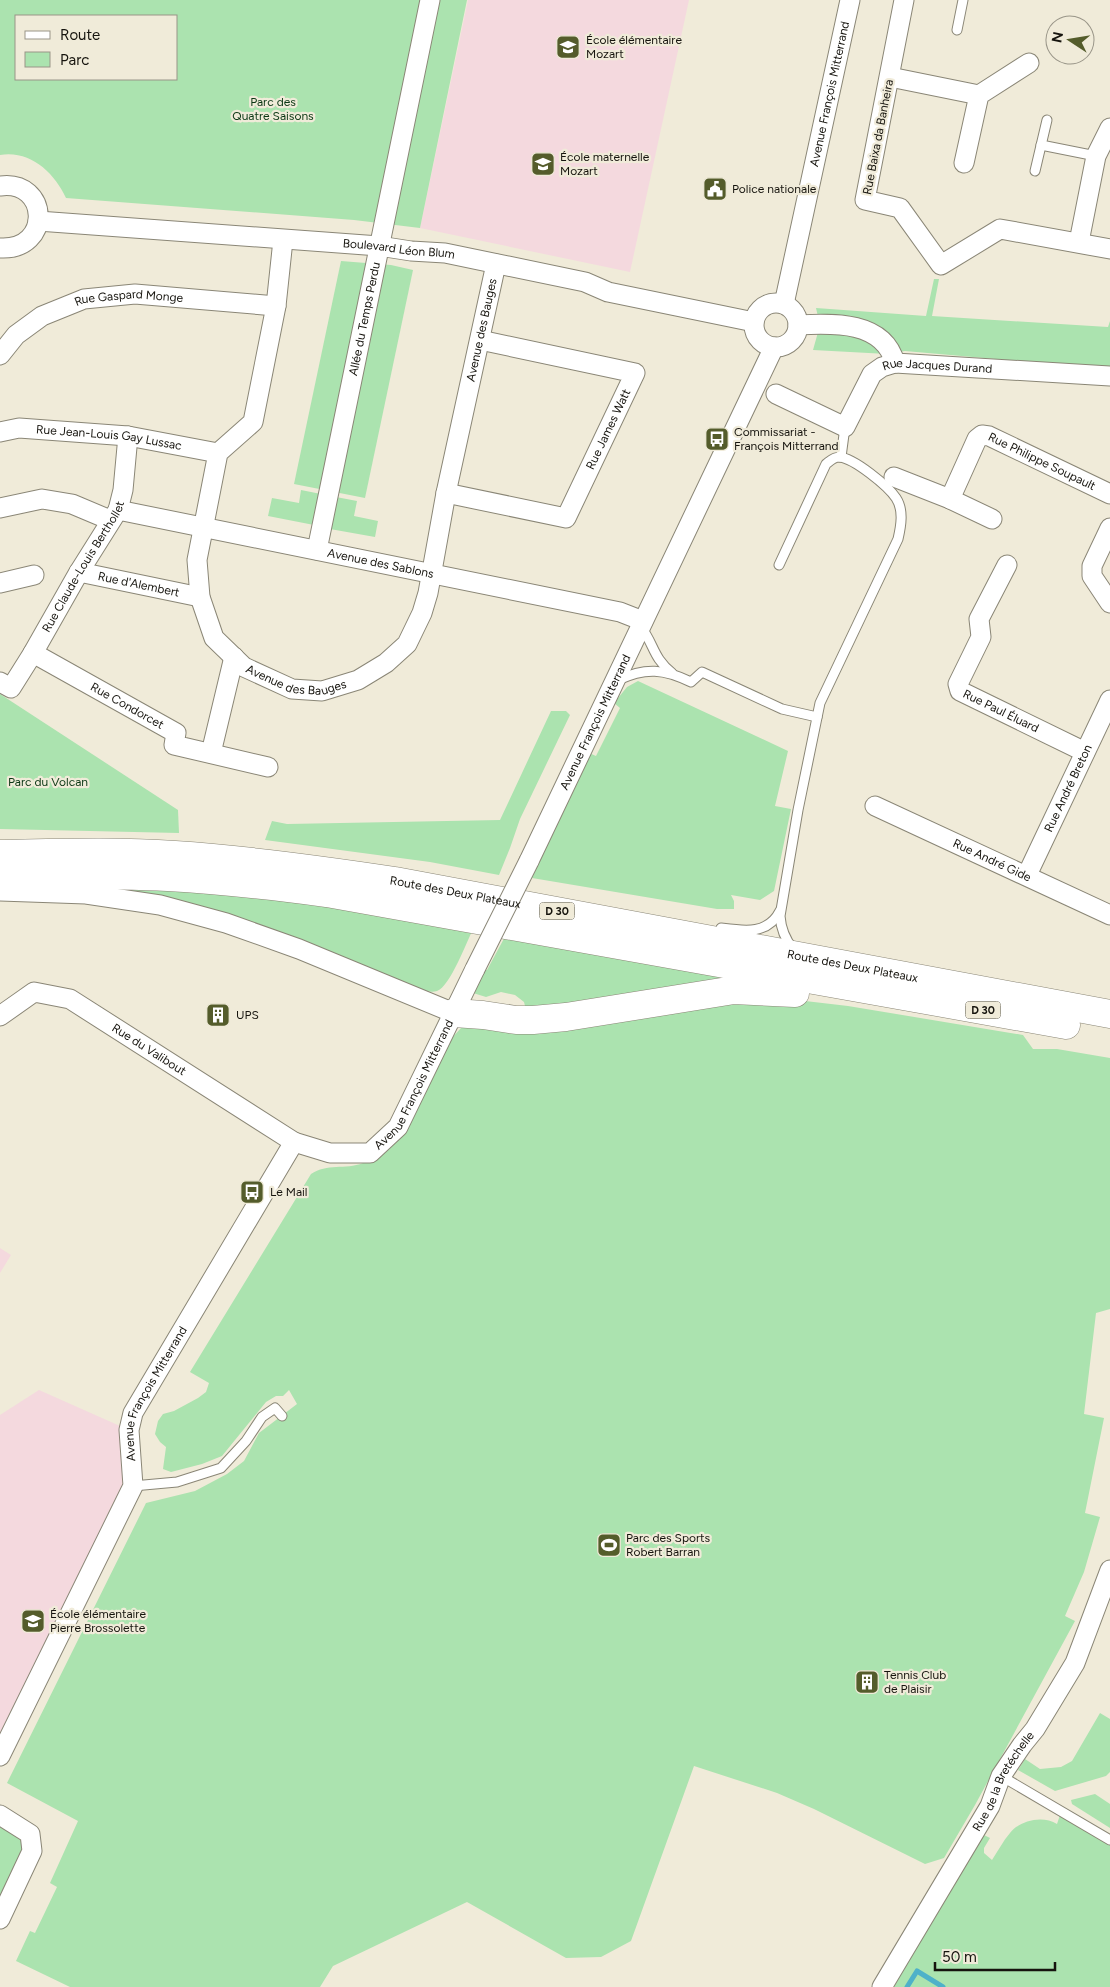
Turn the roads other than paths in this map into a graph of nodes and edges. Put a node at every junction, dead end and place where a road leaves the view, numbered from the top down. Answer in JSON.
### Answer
{"nodes":[{"id":1,"x":430,"y":0,"type":"edge"},
{"id":2,"x":850,"y":0,"type":"edge"},
{"id":3,"x":904,"y":0,"type":"edge"},
{"id":4,"x":963,"y":0,"type":"edge"},
{"id":5,"x":957,"y":30,"type":"dead end"},
{"id":6,"x":1030,"y":63,"type":"dead end"},
{"id":7,"x":890,"y":77,"type":"junction"},
{"id":8,"x":979,"y":95,"type":"junction"},
{"id":9,"x":1047,"y":120,"type":"dead end"},
{"id":10,"x":1110,"y":128,"type":"edge"},
{"id":11,"x":1041,"y":145,"type":"junction"},
{"id":12,"x":1096,"y":156,"type":"junction"},
{"id":13,"x":964,"y":163,"type":"dead end"},
{"id":14,"x":1035,"y":171,"type":"dead end"},
{"id":15,"x":0,"y":186,"type":"edge"},
{"id":16,"x":38,"y":221,"type":"junction"},
{"id":17,"x":283,"y":240,"type":"junction"},
{"id":18,"x":1079,"y":242,"type":"junction"},
{"id":19,"x":379,"y":246,"type":"junction"},
{"id":20,"x":0,"y":248,"type":"edge"},
{"id":21,"x":1110,"y":249,"type":"edge"},
{"id":22,"x":496,"y":264,"type":"junction"},
{"id":23,"x":784,"y":304,"type":"junction"},
{"id":24,"x":276,"y":306,"type":"junction"},
{"id":25,"x":754,"y":322,"type":"junction"},
{"id":26,"x":798,"y":325,"type":"junction"},
{"id":27,"x":480,"y":340,"type":"junction"},
{"id":28,"x":774,"y":347,"type":"junction"},
{"id":29,"x":0,"y":355,"type":"edge"},
{"id":30,"x":895,"y":363,"type":"junction"},
{"id":31,"x":1110,"y":376,"type":"edge"},
{"id":32,"x":776,"y":394,"type":"dead end"},
{"id":33,"x":845,"y":427,"type":"junction"},
{"id":34,"x":0,"y":432,"type":"edge"},
{"id":35,"x":128,"y":436,"type":"junction"},
{"id":36,"x":218,"y":453,"type":"junction"},
{"id":37,"x":840,"y":457,"type":"junction"},
{"id":38,"x":894,"y":476,"type":"dead end"},
{"id":39,"x":446,"y":493,"type":"junction"},
{"id":40,"x":1110,"y":494,"type":"edge"},
{"id":41,"x":950,"y":499,"type":"junction"},
{"id":42,"x":0,"y":508,"type":"edge"},
{"id":43,"x":114,"y":515,"type":"junction"},
{"id":44,"x":992,"y":519,"type":"dead end"},
{"id":45,"x":204,"y":526,"type":"junction"},
{"id":46,"x":1110,"y":528,"type":"edge"},
{"id":47,"x":317,"y":550,"type":"junction"},
{"id":48,"x":779,"y":565,"type":"dead end"},
{"id":49,"x":1007,"y":565,"type":"dead end"},
{"id":50,"x":78,"y":572,"type":"junction"},
{"id":51,"x":432,"y":573,"type":"junction"},
{"id":52,"x":34,"y":574,"type":"dead end"},
{"id":53,"x":0,"y":583,"type":"edge"},
{"id":54,"x":200,"y":597,"type":"junction"},
{"id":55,"x":1110,"y":603,"type":"edge"},
{"id":56,"x":641,"y":624,"type":"junction"},
{"id":57,"x":33,"y":654,"type":"junction"},
{"id":58,"x":234,"y":657,"type":"junction"},
{"id":59,"x":672,"y":674,"type":"junction"},
{"id":60,"x":614,"y":682,"type":"junction"},
{"id":61,"x":6,"y":685,"type":"edge"},
{"id":62,"x":1110,"y":700,"type":"edge"},
{"id":63,"x":817,"y":717,"type":"junction"},
{"id":64,"x":1105,"y":723,"type":"edge"},
{"id":65,"x":1085,"y":752,"type":"junction"},
{"id":66,"x":211,"y":753,"type":"junction"},
{"id":67,"x":268,"y":767,"type":"dead end"},
{"id":68,"x":875,"y":806,"type":"dead end"},
{"id":69,"x":0,"y":854,"type":"edge"},
{"id":70,"x":0,"y":875,"type":"edge"},
{"id":71,"x":1027,"y":875,"type":"junction"},
{"id":72,"x":0,"y":891,"type":"edge"},
{"id":73,"x":782,"y":906,"type":"junction"},
{"id":74,"x":1110,"y":915,"type":"edge"},
{"id":75,"x":708,"y":927,"type":"dead end"},
{"id":76,"x":804,"y":956,"type":"junction"},
{"id":77,"x":856,"y":988,"type":"junction"},
{"id":78,"x":454,"y":1013,"type":"junction"},
{"id":79,"x":1110,"y":1014,"type":"edge"},
{"id":80,"x":0,"y":1016,"type":"edge"},
{"id":81,"x":1110,"y":1033,"type":"edge"},
{"id":82,"x":294,"y":1142,"type":"junction"},
{"id":83,"x":282,"y":1416,"type":"dead end"},
{"id":84,"x":133,"y":1486,"type":"junction"},
{"id":85,"x":1110,"y":1570,"type":"edge"},
{"id":86,"x":0,"y":1756,"type":"edge"},
{"id":87,"x":1001,"y":1776,"type":"junction"},
{"id":88,"x":0,"y":1815,"type":"edge"},
{"id":89,"x":1110,"y":1840,"type":"edge"},
{"id":90,"x":0,"y":1919,"type":"edge"},
{"id":91,"x":882,"y":1987,"type":"edge"}],
"edges":[{"from":1,"to":19,"type":"street","name":"Allée du Temps Perdu"},
{"from":2,"to":23,"type":"street","name":"Avenue François Mitterrand"},
{"from":3,"to":7,"type":"street","name":"Rue Baixa da Banheira"},
{"from":4,"to":5,"type":"lane"},
{"from":6,"to":8,"type":"street"},
{"from":7,"to":8,"type":"street"},
{"from":7,"to":18,"type":"street","name":"Rue Baixa da Banheira"},
{"from":8,"to":13,"type":"street"},
{"from":9,"to":11,"type":"lane"},
{"from":10,"to":12,"type":"street"},
{"from":11,"to":12,"type":"lane"},
{"from":11,"to":14,"type":"lane"},
{"from":12,"to":18,"type":"street"},
{"from":15,"to":16,"type":"street"},
{"from":16,"to":17,"type":"street","name":"Boulevard Léon Blum"},
{"from":16,"to":20,"type":"street"},
{"from":17,"to":19,"type":"street","name":"Boulevard Léon Blum"},
{"from":17,"to":24,"type":"street"},
{"from":18,"to":21,"type":"street","name":"Rue Baixa da Banheira"},
{"from":19,"to":22,"type":"street","name":"Boulevard Léon Blum"},
{"from":19,"to":47,"type":"street","name":"Allée du Temps Perdu"},
{"from":22,"to":25,"type":"street","name":"Boulevard Léon Blum"},
{"from":22,"to":27,"type":"street","name":"Avenue des Bauges"},
{"from":23,"to":25,"type":"street"},
{"from":23,"to":26,"type":"street"},
{"from":24,"to":29,"type":"street","name":"Rue Gaspard Monge"},
{"from":24,"to":36,"type":"street"},
{"from":25,"to":28,"type":"street"},
{"from":26,"to":28,"type":"street"},
{"from":26,"to":30,"type":"street"},
{"from":27,"to":39,"type":"street","name":"Avenue des Bauges"},
{"from":27,"to":39,"type":"street","name":"Rue James Watt"},
{"from":28,"to":56,"type":"street","name":"Avenue François Mitterrand"},
{"from":30,"to":31,"type":"street","name":"Rue Jacques Durand"},
{"from":30,"to":33,"type":"street","name":"Rue Jacques Durand"},
{"from":32,"to":33,"type":"street"},
{"from":33,"to":37,"type":"lane"},
{"from":34,"to":35,"type":"street","name":"Rue Jean-Louis Gay Lussac"},
{"from":35,"to":36,"type":"street","name":"Rue Jean-Louis Gay Lussac"},
{"from":35,"to":43,"type":"street","name":"Rue Claude-Louis Berthollet"},
{"from":36,"to":45,"type":"street","name":"Avenue des Bauges"},
{"from":37,"to":48,"type":"lane"},
{"from":37,"to":63,"type":"lane"},
{"from":38,"to":41,"type":"street"},
{"from":39,"to":51,"type":"street","name":"Avenue des Bauges"},
{"from":40,"to":41,"type":"street","name":"Rue Philippe Soupault"},
{"from":41,"to":44,"type":"street"},
{"from":42,"to":43,"type":"street","name":"Avenue des Sablons"},
{"from":43,"to":45,"type":"street","name":"Avenue des Sablons"},
{"from":43,"to":50,"type":"street","name":"Rue Claude-Louis Berthollet"},
{"from":45,"to":47,"type":"street","name":"Avenue des Sablons"},
{"from":45,"to":54,"type":"street","name":"Avenue des Bauges"},
{"from":46,"to":55,"type":"street"},
{"from":47,"to":51,"type":"street","name":"Avenue des Sablons"},
{"from":49,"to":65,"type":"street","name":"Rue Paul Éluard"},
{"from":50,"to":54,"type":"street","name":"Rue d'Alembert"},
{"from":50,"to":57,"type":"street","name":"Rue Claude-Louis Berthollet"},
{"from":51,"to":56,"type":"street","name":"Avenue des Sablons"},
{"from":51,"to":58,"type":"street","name":"Avenue des Bauges"},
{"from":52,"to":53,"type":"street"},
{"from":54,"to":58,"type":"street","name":"Avenue des Bauges"},
{"from":56,"to":59,"type":"lane"},
{"from":56,"to":60,"type":"street","name":"Avenue François Mitterrand"},
{"from":57,"to":61,"type":"street","name":"Rue Claude-Louis Berthollet"},
{"from":57,"to":66,"type":"street","name":"Rue Condorcet"},
{"from":58,"to":66,"type":"street"},
{"from":59,"to":60,"type":"lane"},
{"from":59,"to":63,"type":"lane"},
{"from":60,"to":78,"type":"street","name":"Avenue François Mitterrand","bridge":true},
{"from":62,"to":64,"type":"street","name":"Rue André Breton"},
{"from":63,"to":73,"type":"lane"},
{"from":64,"to":65,"type":"street","name":"Rue André Breton"},
{"from":65,"to":71,"type":"street","name":"Rue André Breton"},
{"from":66,"to":67,"type":"street","name":"Rue Condorcet"},
{"from":68,"to":71,"type":"street","name":"Rue André Gide"},
{"from":69,"to":76,"type":"main road","name":"Route des Deux Plateaux","number":"D 30"},
{"from":70,"to":77,"type":"main road","name":"Route des Deux Plateaux","number":"D 30"},
{"from":71,"to":74,"type":"street","name":"Rue André Gide"},
{"from":72,"to":78,"type":"street"},
{"from":73,"to":75,"type":"lane"},
{"from":73,"to":76,"type":"lane"},
{"from":76,"to":79,"type":"main road","name":"Route des Deux Plateaux","number":"D 30"},
{"from":77,"to":78,"type":"main road"},
{"from":77,"to":81,"type":"main road","name":"Route des Deux Plateaux","number":"D 30"},
{"from":78,"to":82,"type":"street","name":"Avenue François Mitterrand"},
{"from":80,"to":82,"type":"street","name":"Rue du Valibout"},
{"from":82,"to":84,"type":"street","name":"Avenue François Mitterrand"},
{"from":83,"to":84,"type":"lane"},
{"from":84,"to":86,"type":"street"},
{"from":85,"to":87,"type":"street","name":"Rue de la Bretéchelle"},
{"from":87,"to":89,"type":"lane"},
{"from":87,"to":91,"type":"street","name":"Rue de la Bretéchelle"},
{"from":88,"to":90,"type":"street"}]}
